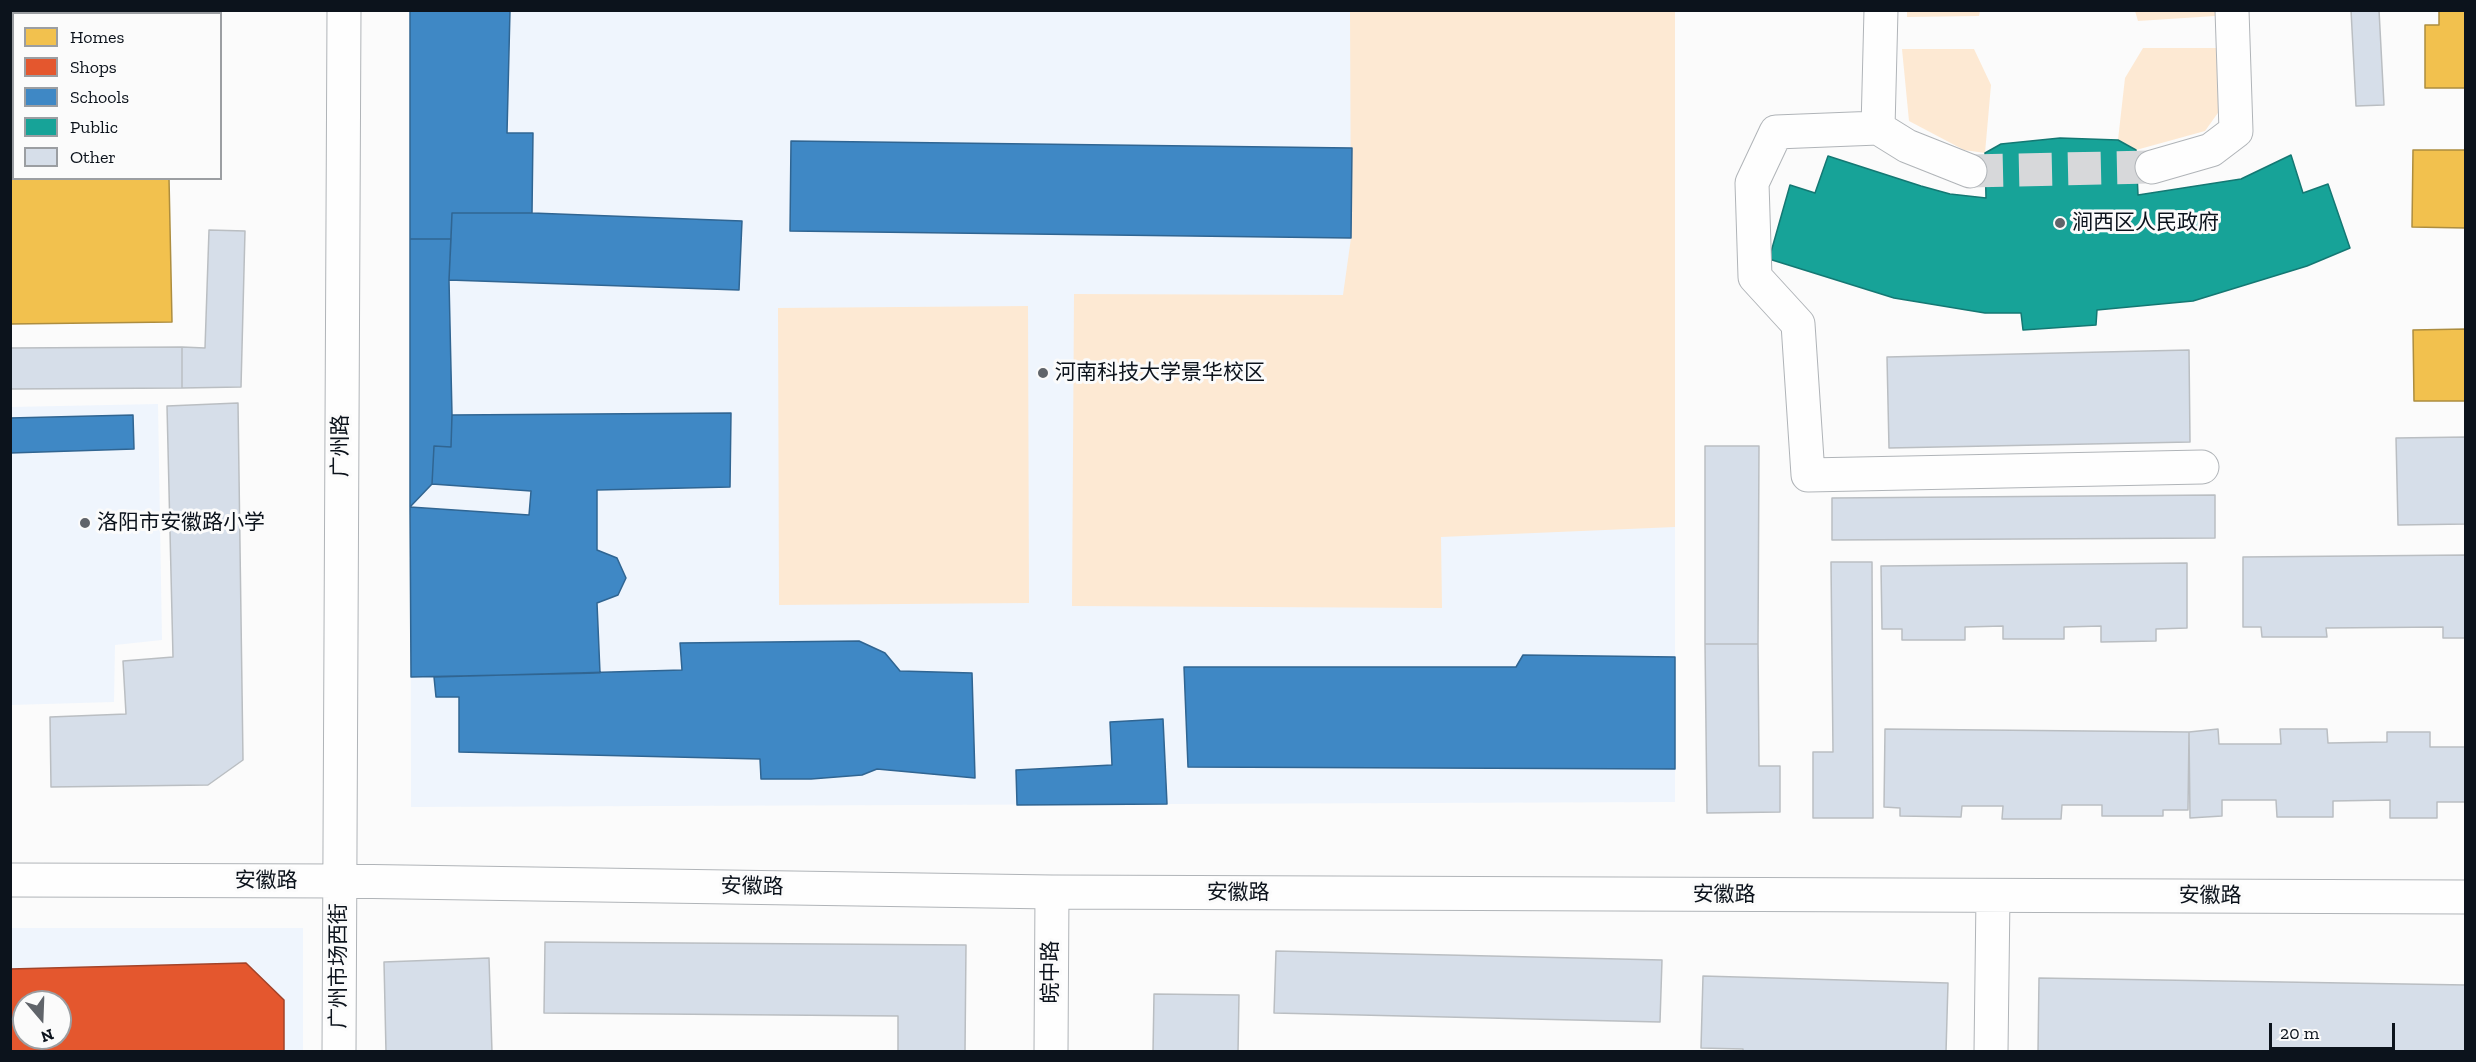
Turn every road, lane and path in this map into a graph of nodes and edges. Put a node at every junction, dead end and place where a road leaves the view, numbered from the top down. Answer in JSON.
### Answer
{"nodes":[{"id":1,"x":344,"y":10,"type":"edge"},
{"id":2,"x":1881,"y":10,"type":"edge"},
{"id":3,"x":2232,"y":10,"type":"edge"},
{"id":4,"x":1878,"y":128,"type":"junction"},
{"id":5,"x":2152,"y":167,"type":"tunnel mouth"},
{"id":6,"x":1970,"y":171,"type":"tunnel mouth"},
{"id":7,"x":2202,"y":467,"type":"dead end"},
{"id":8,"x":10,"y":880,"type":"edge"},
{"id":9,"x":340,"y":881,"type":"junction"},
{"id":10,"x":1052,"y":892,"type":"junction"},
{"id":11,"x":1993,"y":896,"type":"junction"},
{"id":12,"x":2466,"y":897,"type":"edge"},
{"id":13,"x":339,"y":1052,"type":"edge"},
{"id":14,"x":1051,"y":1052,"type":"edge"},
{"id":15,"x":1991,"y":1052,"type":"edge"}],
"edges":[{"from":1,"to":9,"type":"street","name":"广州路"},
{"from":2,"to":4,"type":"street"},
{"from":3,"to":5,"type":"street"},
{"from":4,"to":6,"type":"street"},
{"from":4,"to":7,"type":"street"},
{"from":8,"to":9,"type":"street","name":"安徽路"},
{"from":9,"to":10,"type":"street","name":"安徽路"},
{"from":9,"to":13,"type":"street","name":"广州市场西街"},
{"from":10,"to":11,"type":"street","name":"安徽路"},
{"from":10,"to":14,"type":"street","name":"皖中路"},
{"from":11,"to":12,"type":"street","name":"安徽路"},
{"from":11,"to":15,"type":"street"}]}
